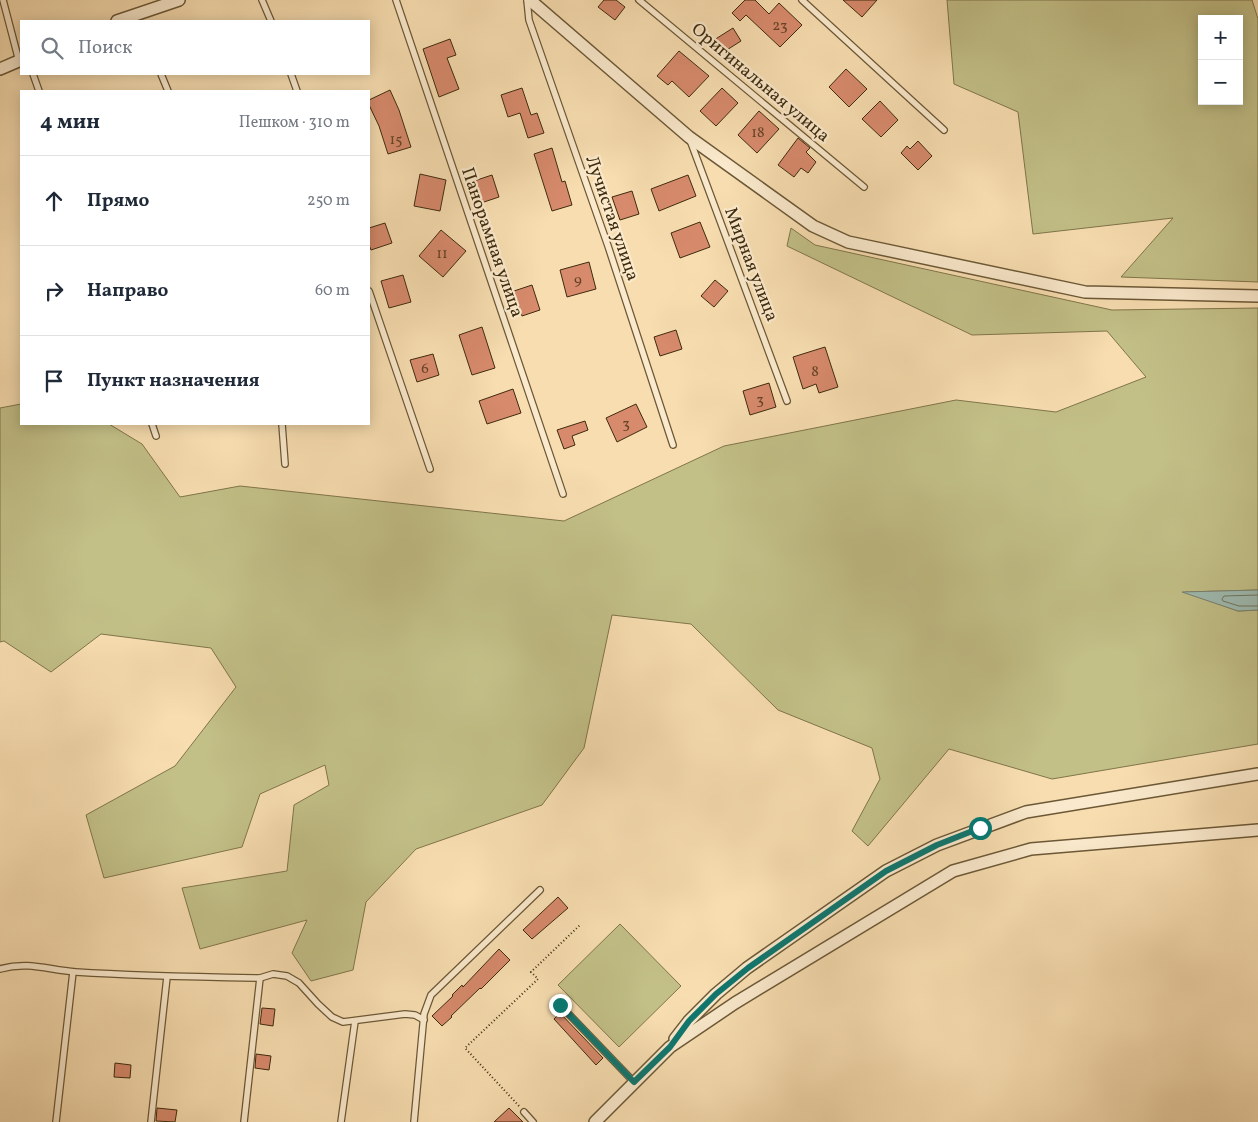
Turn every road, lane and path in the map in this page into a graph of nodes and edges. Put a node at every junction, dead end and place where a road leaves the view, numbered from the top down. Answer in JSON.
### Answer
{"nodes":[{"id":1,"x":3,"y":0,"type":"edge"},
{"id":2,"x":179,"y":0,"type":"edge"},
{"id":3,"x":262,"y":0,"type":"edge"},
{"id":4,"x":396,"y":0,"type":"edge"},
{"id":5,"x":528,"y":0,"type":"edge"},
{"id":6,"x":639,"y":0,"type":"edge"},
{"id":7,"x":802,"y":0,"type":"edge"},
{"id":8,"x":141,"y":17,"type":"edge"},
{"id":9,"x":123,"y":20,"type":"edge"},
{"id":10,"x":270,"y":20,"type":"edge"},
{"id":11,"x":20,"y":60,"type":"edge"},
{"id":12,"x":0,"y":69,"type":"edge"},
{"id":13,"x":33,"y":75,"type":"edge"},
{"id":14,"x":161,"y":75,"type":"edge"},
{"id":15,"x":291,"y":75,"type":"edge"},
{"id":16,"x":39,"y":90,"type":"edge"},
{"id":17,"x":168,"y":90,"type":"edge"},
{"id":18,"x":297,"y":90,"type":"edge"},
{"id":19,"x":944,"y":130,"type":"dead end"},
{"id":20,"x":689,"y":137,"type":"junction"},
{"id":21,"x":864,"y":187,"type":"dead end"},
{"id":22,"x":370,"y":294,"type":"edge"},
{"id":23,"x":1258,"y":296,"type":"edge"},
{"id":24,"x":787,"y":401,"type":"dead end"},
{"id":25,"x":152,"y":425,"type":"edge"},
{"id":26,"x":282,"y":425,"type":"edge"},
{"id":27,"x":156,"y":436,"type":"dead end"},
{"id":28,"x":672,"y":445,"type":"dead end"},
{"id":29,"x":285,"y":464,"type":"dead end"},
{"id":30,"x":430,"y":469,"type":"dead end"},
{"id":31,"x":563,"y":494,"type":"dead end"},
{"id":32,"x":1258,"y":774,"type":"edge"},
{"id":33,"x":1258,"y":830,"type":"edge"},
{"id":34,"x":540,"y":890,"type":"dead end"},
{"id":35,"x":580,"y":925,"type":"dead end"},
{"id":36,"x":0,"y":968,"type":"edge"},
{"id":37,"x":73,"y":972,"type":"junction"},
{"id":38,"x":167,"y":977,"type":"junction"},
{"id":39,"x":260,"y":978,"type":"junction"},
{"id":40,"x":560,"y":1005,"type":"dead end"},
{"id":41,"x":424,"y":1020,"type":"junction"},
{"id":42,"x":356,"y":1021,"type":"junction"},
{"id":43,"x":670,"y":1047,"type":"junction"},
{"id":44,"x":634,"y":1082,"type":"junction"},
{"id":45,"x":524,"y":1112,"type":"joint"},
{"id":46,"x":56,"y":1122,"type":"edge"},
{"id":47,"x":151,"y":1122,"type":"edge"},
{"id":48,"x":244,"y":1122,"type":"edge"},
{"id":49,"x":341,"y":1122,"type":"edge"},
{"id":50,"x":414,"y":1122,"type":"edge"},
{"id":51,"x":533,"y":1122,"type":"edge"},
{"id":52,"x":595,"y":1122,"type":"edge"}],
"edges":[{"from":1,"to":11,"type":"lane"},
{"from":2,"to":8,"type":"street"},
{"from":3,"to":10,"type":"lane"},
{"from":4,"to":31,"type":"lane","name":"Панорамная улица"},
{"from":5,"to":20,"type":"street"},
{"from":5,"to":28,"type":"lane","name":"Лучистая улица"},
{"from":6,"to":21,"type":"lane","name":"Оригинальная улица"},
{"from":7,"to":19,"type":"lane"},
{"from":8,"to":9,"type":"street"},
{"from":11,"to":12,"type":"street"},
{"from":13,"to":16,"type":"lane"},
{"from":14,"to":17,"type":"lane"},
{"from":15,"to":18,"type":"lane"},
{"from":20,"to":23,"type":"street"},
{"from":20,"to":24,"type":"lane","name":"Мирная улица"},
{"from":22,"to":30,"type":"lane"},
{"from":25,"to":27,"type":"lane"},
{"from":26,"to":29,"type":"lane"},
{"from":32,"to":43,"type":"street"},
{"from":33,"to":43,"type":"street"},
{"from":34,"to":41,"type":"lane"},
{"from":35,"to":45,"type":"path"},
{"from":36,"to":37,"type":"lane"},
{"from":37,"to":38,"type":"lane"},
{"from":37,"to":46,"type":"lane"},
{"from":38,"to":39,"type":"lane"},
{"from":38,"to":47,"type":"lane"},
{"from":39,"to":42,"type":"lane"},
{"from":39,"to":48,"type":"lane"},
{"from":40,"to":44,"type":"lane"},
{"from":41,"to":42,"type":"lane"},
{"from":41,"to":50,"type":"lane"},
{"from":42,"to":49,"type":"lane"},
{"from":43,"to":44,"type":"street"},
{"from":44,"to":52,"type":"street"},
{"from":45,"to":51,"type":"lane"}]}
